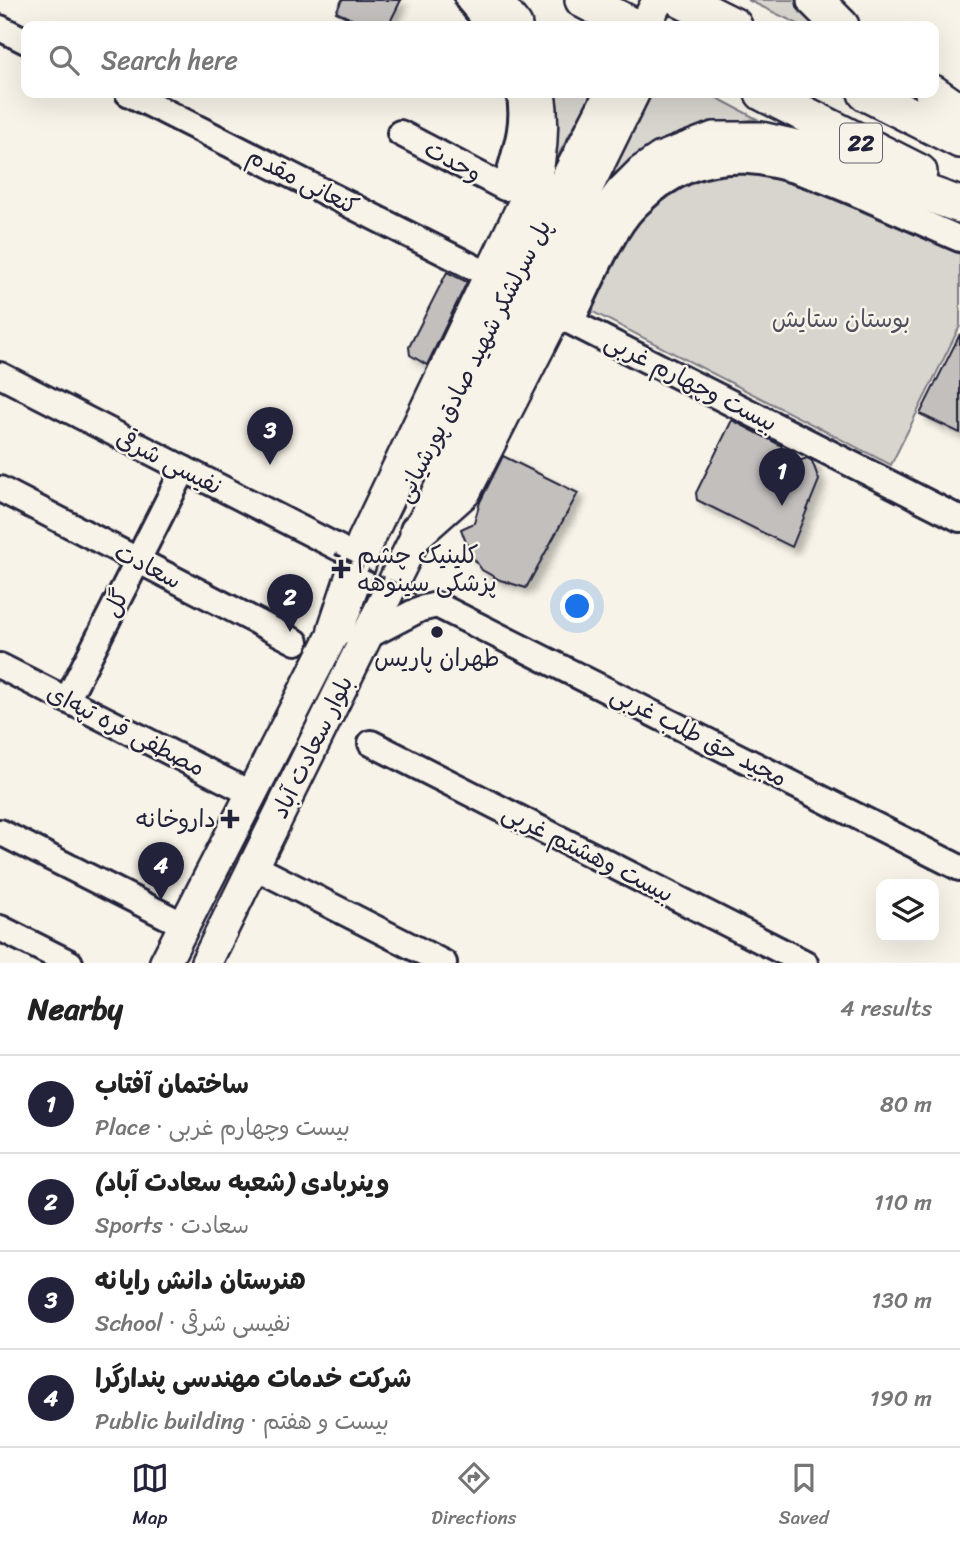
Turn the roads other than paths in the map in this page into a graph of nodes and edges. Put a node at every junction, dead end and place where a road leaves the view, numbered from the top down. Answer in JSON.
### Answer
{"nodes":[{"id":1,"x":468,"y":0,"type":"edge"},
{"id":2,"x":492,"y":0,"type":"edge"},
{"id":3,"x":583,"y":0,"type":"edge"},
{"id":4,"x":658,"y":0,"type":"edge"},
{"id":5,"x":681,"y":0,"type":"edge"},
{"id":6,"x":815,"y":0,"type":"edge"},
{"id":7,"x":486,"y":21,"type":"edge"},
{"id":8,"x":510,"y":21,"type":"edge"},
{"id":9,"x":623,"y":21,"type":"edge"},
{"id":10,"x":648,"y":21,"type":"edge"},
{"id":11,"x":670,"y":21,"type":"edge"},
{"id":12,"x":724,"y":21,"type":"edge"},
{"id":13,"x":836,"y":21,"type":"edge"},
{"id":14,"x":0,"y":28,"type":"edge"},
{"id":15,"x":21,"y":38,"type":"edge"},
{"id":16,"x":939,"y":97,"type":"edge"},
{"id":17,"x":138,"y":98,"type":"edge"},
{"id":18,"x":520,"y":98,"type":"edge"},
{"id":19,"x":537,"y":98,"type":"edge"},
{"id":20,"x":609,"y":98,"type":"edge"},
{"id":21,"x":630,"y":98,"type":"edge"},
{"id":22,"x":773,"y":98,"type":"edge"},
{"id":23,"x":876,"y":98,"type":"edge"},
{"id":24,"x":960,"y":112,"type":"edge"},
{"id":25,"x":400,"y":133,"type":"dead end"},
{"id":26,"x":960,"y":140,"type":"edge"},
{"id":27,"x":594,"y":148,"type":"junction"},
{"id":28,"x":960,"y":193,"type":"edge"},
{"id":29,"x":960,"y":205,"type":"edge"},
{"id":30,"x":960,"y":239,"type":"edge"},
{"id":31,"x":478,"y":270,"type":"dead end"},
{"id":32,"x":0,"y":375,"type":"edge"},
{"id":33,"x":184,"y":469,"type":"junction"},
{"id":34,"x":0,"y":489,"type":"edge"},
{"id":35,"x":960,"y":519,"type":"edge"},
{"id":36,"x":418,"y":531,"type":"junction"},
{"id":37,"x":337,"y":551,"type":"road end"},
{"id":38,"x":138,"y":560,"type":"junction"},
{"id":39,"x":351,"y":633,"type":"junction"},
{"id":40,"x":296,"y":642,"type":"dead end"},
{"id":41,"x":0,"y":666,"type":"edge"},
{"id":42,"x":66,"y":700,"type":"junction"},
{"id":43,"x":371,"y":743,"type":"dead end"},
{"id":44,"x":251,"y":794,"type":"junction"},
{"id":45,"x":0,"y":832,"type":"edge"},
{"id":46,"x":253,"y":866,"type":"junction"},
{"id":47,"x":960,"y":868,"type":"edge"},
{"id":48,"x":184,"y":925,"type":"junction"},
{"id":49,"x":0,"y":928,"type":"edge"},
{"id":50,"x":70,"y":963,"type":"edge"},
{"id":51,"x":165,"y":963,"type":"edge"},
{"id":52,"x":205,"y":963,"type":"edge"},
{"id":53,"x":444,"y":963,"type":"edge"},
{"id":54,"x":805,"y":963,"type":"edge"}],
"edges":[{"from":1,"to":7,"type":"street"},
{"from":2,"to":8,"type":"highway"},
{"from":3,"to":9,"type":"highway"},
{"from":4,"to":10,"type":"main road"},
{"from":5,"to":11,"type":"main road"},
{"from":5,"to":12,"type":"highway"},
{"from":6,"to":13,"type":"highway"},
{"from":14,"to":15,"type":"street"},
{"from":16,"to":24,"type":"highway"},
{"from":17,"to":31,"type":"street","name":"کنعانی مقدم"},
{"from":18,"to":25,"type":"street","name":"وحدت"},
{"from":19,"to":39,"type":"highway"},
{"from":20,"to":27,"type":"main road","name":"پل سرلشکر شهید صادق پورشیانی"},
{"from":21,"to":27,"type":"main road","name":"پل سرلشکر شهید صادق پورشیانی"},
{"from":22,"to":28,"type":"highway","number":"22"},
{"from":23,"to":26,"type":"highway","number":"22"},
{"from":27,"to":36,"type":"main road","name":"پل سرلشکر شهید صادق پورشیانی"},
{"from":27,"to":39,"type":"main road","name":"پل سرلشکر شهید صادق پورشیانی"},
{"from":29,"to":36,"type":"highway"},
{"from":30,"to":35,"type":"street","name":"بیست وچهارم غربی"},
{"from":32,"to":33,"type":"street","name":"نفیسی شرقی"},
{"from":33,"to":37,"type":"street","name":"نفیسی شرقی"},
{"from":33,"to":38,"type":"street","name":"گل"},
{"from":34,"to":38,"type":"street","name":"سعادت"},
{"from":36,"to":39,"type":"main road","name":"بلوار سعادت آباد"},
{"from":38,"to":40,"type":"street","name":"سعادت"},
{"from":38,"to":42,"type":"street","name":"گل"},
{"from":39,"to":44,"type":"main road","name":"بلوار سعادت آباد"},
{"from":39,"to":46,"type":"main road","name":"بلوار سعادت آباد"},
{"from":39,"to":47,"type":"street","name":"مجید حق طلب غربی"},
{"from":41,"to":42,"type":"street","name":"مصطفی قره تپه‌ای"},
{"from":42,"to":44,"type":"street","name":"مصطفی قره تپه‌ای"},
{"from":43,"to":54,"type":"street","name":"بیست وهشتم غربی"},
{"from":44,"to":48,"type":"main road","name":"بلوار سعادت آباد"},
{"from":45,"to":48,"type":"street"},
{"from":46,"to":52,"type":"main road","name":"بلوار سعادت آباد"},
{"from":46,"to":53,"type":"street"},
{"from":48,"to":51,"type":"main road","name":"بلوار سعادت آباد"},
{"from":49,"to":50,"type":"street"}]}
